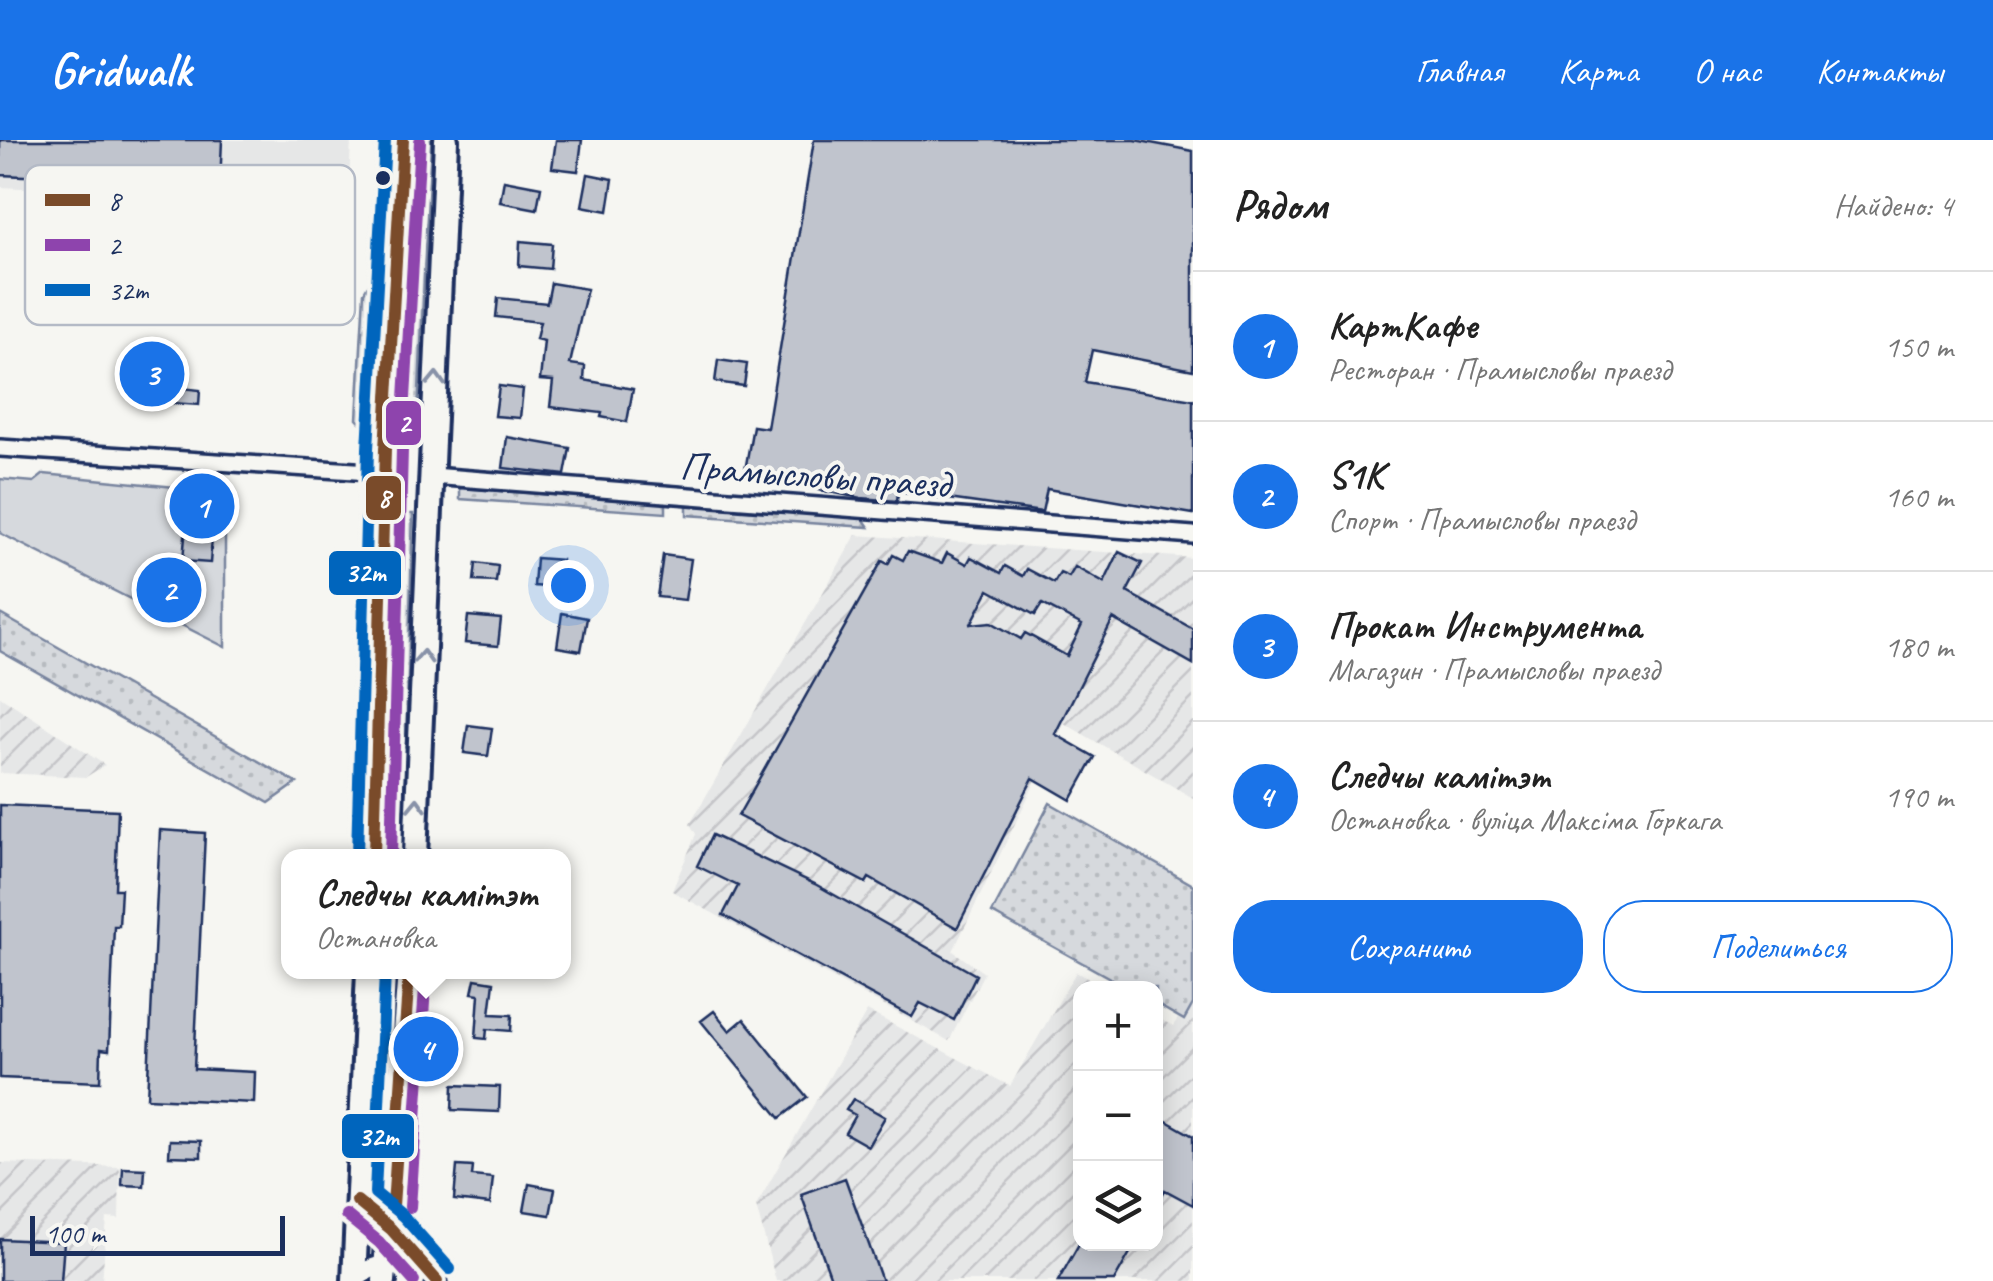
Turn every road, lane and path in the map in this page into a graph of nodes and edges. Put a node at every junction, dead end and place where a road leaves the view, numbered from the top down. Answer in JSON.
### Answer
{"nodes":[{"id":1,"x":403,"y":140,"type":"edge"},
{"id":2,"x":446,"y":140,"type":"edge"},
{"id":3,"x":0,"y":448,"type":"edge"},
{"id":4,"x":385,"y":473,"type":"junction"},
{"id":5,"x":432,"y":476,"type":"junction"},
{"id":6,"x":1193,"y":535,"type":"edge"},
{"id":7,"x":374,"y":849,"type":"edge"},
{"id":8,"x":415,"y":849,"type":"edge"},
{"id":9,"x":368,"y":979,"type":"edge"},
{"id":10,"x":409,"y":979,"type":"edge"},
{"id":11,"x":357,"y":1201,"type":"junction"},
{"id":12,"x":392,"y":1217,"type":"junction"},
{"id":13,"x":386,"y":1272,"type":"edge"},
{"id":14,"x":432,"y":1274,"type":"edge"},
{"id":15,"x":354,"y":1281,"type":"edge"}],
"edges":[{"from":1,"to":4,"type":"main road"},
{"from":5,"to":2,"type":"main road","one_way":true},
{"from":3,"to":4,"type":"street"},
{"from":4,"to":7,"type":"main road"},
{"from":5,"to":6,"type":"street","name":"Прамысловы праезд"},
{"from":8,"to":5,"type":"main road","one_way":true},
{"from":9,"to":11,"type":"main road"},
{"from":10,"to":12,"type":"main road"},
{"from":11,"to":12,"type":"main road"},
{"from":11,"to":15,"type":"main road"},
{"from":12,"to":13,"type":"main road"},
{"from":12,"to":14,"type":"street"},
{"from":13,"to":14,"type":"street"},
{"from":13,"to":15,"type":"street"}]}
